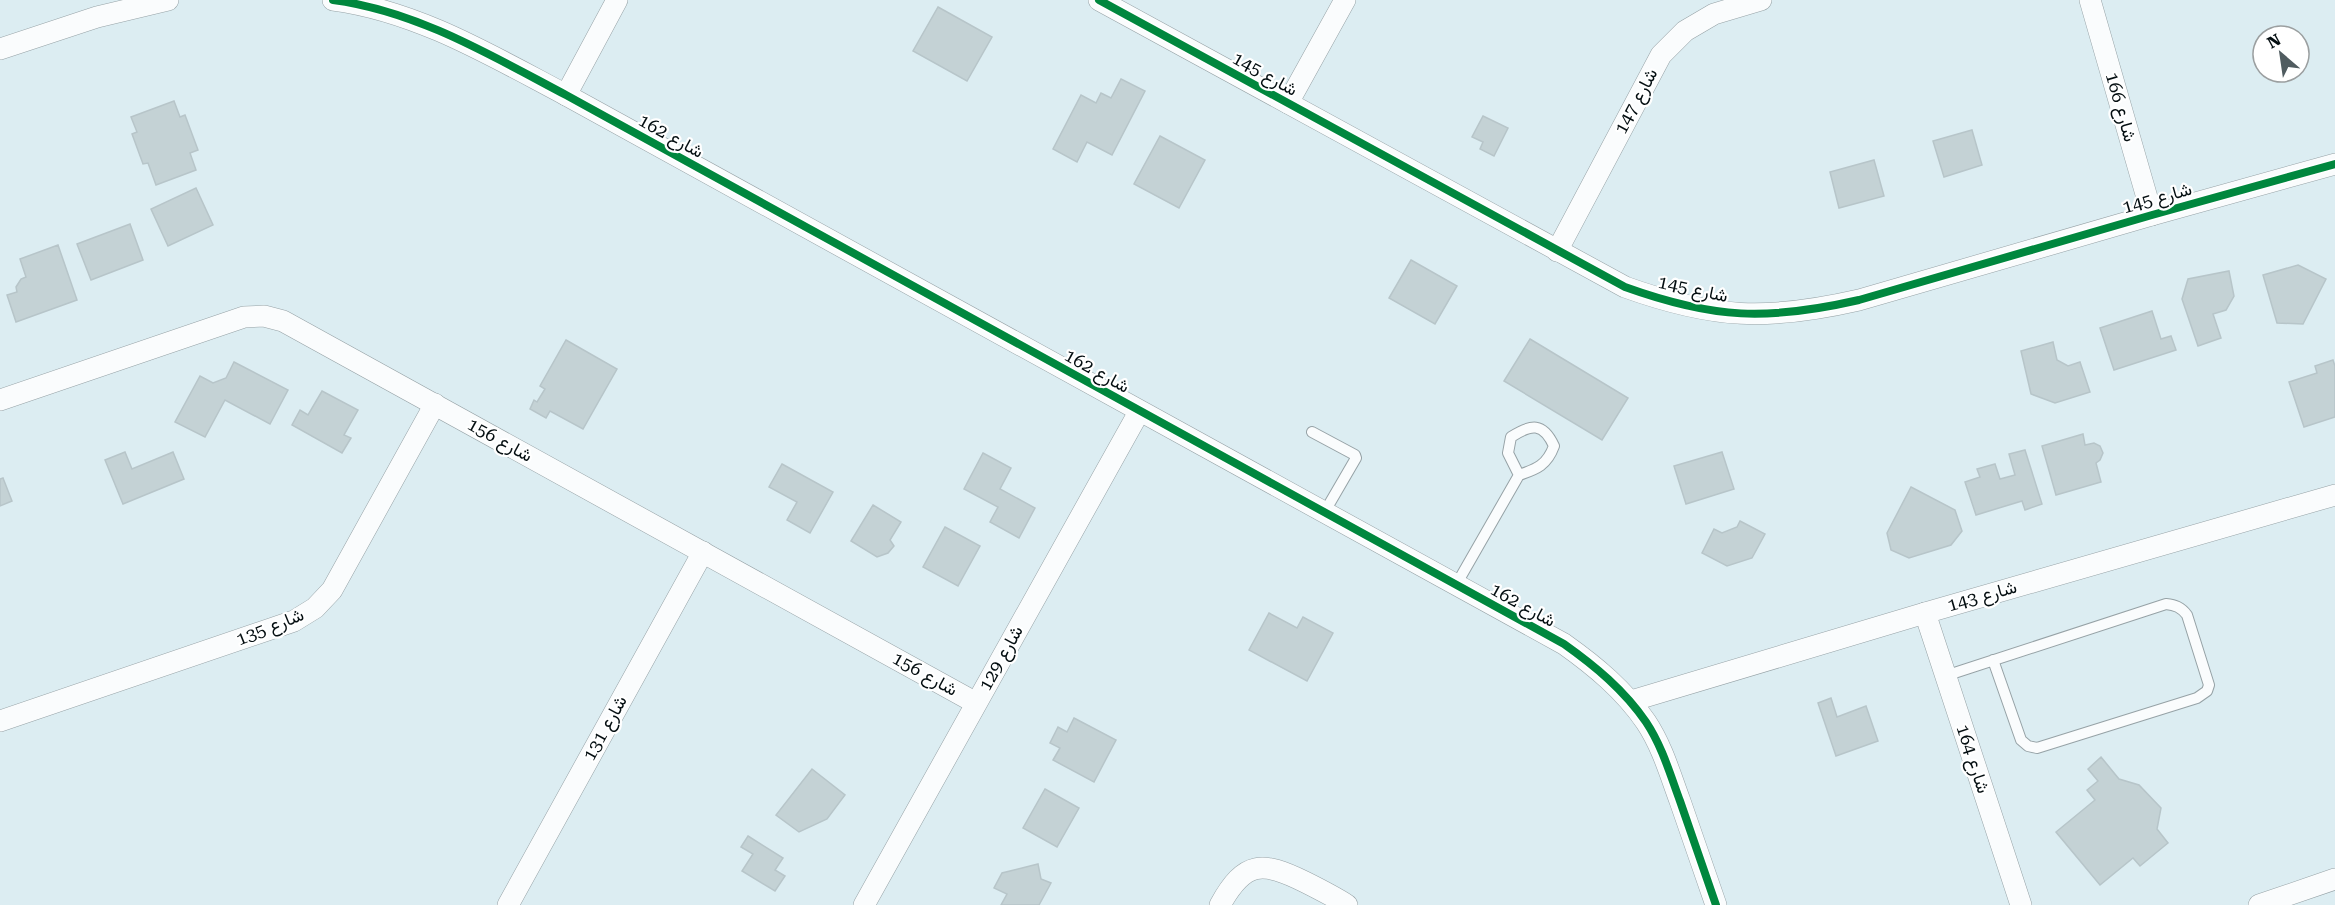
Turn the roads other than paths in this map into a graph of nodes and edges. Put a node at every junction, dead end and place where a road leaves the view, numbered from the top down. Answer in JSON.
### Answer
{"nodes":[{"id":1,"x":168,"y":0,"type":"edge"},
{"id":2,"x":333,"y":0,"type":"edge"},
{"id":3,"x":617,"y":0,"type":"edge"},
{"id":4,"x":1099,"y":0,"type":"edge"},
{"id":5,"x":1345,"y":0,"type":"edge"},
{"id":6,"x":1761,"y":0,"type":"edge"},
{"id":7,"x":2090,"y":0,"type":"edge"},
{"id":8,"x":0,"y":49,"type":"edge"},
{"id":9,"x":566,"y":95,"type":"junction"},
{"id":10,"x":1288,"y":103,"type":"junction"},
{"id":11,"x":2335,"y":164,"type":"edge"},
{"id":12,"x":2152,"y":215,"type":"junction"},
{"id":13,"x":1557,"y":251,"type":"junction"},
{"id":14,"x":0,"y":400,"type":"edge"},
{"id":15,"x":435,"y":404,"type":"junction"},
{"id":16,"x":1139,"y":412,"type":"junction"},
{"id":17,"x":1312,"y":432,"type":"dead end"},
{"id":18,"x":1519,"y":474,"type":"junction"},
{"id":19,"x":2335,"y":495,"type":"edge"},
{"id":20,"x":1324,"y":513,"type":"junction"},
{"id":21,"x":703,"y":552,"type":"junction"},
{"id":22,"x":1456,"y":585,"type":"junction"},
{"id":23,"x":1925,"y":613,"type":"junction"},
{"id":24,"x":1992,"y":660,"type":"junction"},
{"id":25,"x":1945,"y":676,"type":"junction"},
{"id":26,"x":1631,"y":702,"type":"junction"},
{"id":27,"x":976,"y":703,"type":"junction"},
{"id":28,"x":0,"y":721,"type":"edge"},
{"id":29,"x":2335,"y":879,"type":"edge"},
{"id":30,"x":508,"y":905,"type":"edge"},
{"id":31,"x":864,"y":905,"type":"edge"},
{"id":32,"x":1220,"y":905,"type":"edge"},
{"id":33,"x":1347,"y":905,"type":"edge"},
{"id":34,"x":1716,"y":905,"type":"edge"},
{"id":35,"x":2021,"y":905,"type":"edge"},
{"id":36,"x":2259,"y":905,"type":"edge"}],
"edges":[{"from":1,"to":8,"type":"street"},
{"from":2,"to":9,"type":"street","name":"شارع 162"},
{"from":3,"to":9,"type":"street"},
{"from":4,"to":10,"type":"street","name":"شارع 145"},
{"from":5,"to":10,"type":"street"},
{"from":6,"to":13,"type":"street","name":"شارع 147"},
{"from":7,"to":12,"type":"street","name":"شارع 166"},
{"from":9,"to":16,"type":"street","name":"شارع 162"},
{"from":10,"to":13,"type":"street","name":"شارع 145"},
{"from":11,"to":12,"type":"street","name":"شارع 145"},
{"from":12,"to":13,"type":"street","name":"شارع 145"},
{"from":14,"to":15,"type":"street","name":"شارع 156"},
{"from":15,"to":21,"type":"street","name":"شارع 156"},
{"from":15,"to":28,"type":"street","name":"شارع 135"},
{"from":16,"to":20,"type":"street","name":"شارع 162"},
{"from":16,"to":27,"type":"street","name":"شارع 129"},
{"from":17,"to":20,"type":"lane"},
{"from":18,"to":18,"type":"lane"},
{"from":18,"to":22,"type":"lane"},
{"from":19,"to":23,"type":"street","name":"شارع 143"},
{"from":20,"to":22,"type":"street","name":"شارع 162"},
{"from":21,"to":27,"type":"street","name":"شارع 156"},
{"from":21,"to":30,"type":"street","name":"شارع 131"},
{"from":22,"to":26,"type":"street","name":"شارع 162"},
{"from":23,"to":25,"type":"street","name":"شارع 164"},
{"from":23,"to":26,"type":"street","name":"شارع 143"},
{"from":24,"to":24,"type":"lane"},
{"from":24,"to":25,"type":"lane"},
{"from":25,"to":35,"type":"street","name":"شارع 164"},
{"from":26,"to":34,"type":"street","name":"شارع 162"},
{"from":27,"to":31,"type":"street","name":"شارع 129"},
{"from":29,"to":36,"type":"street"},
{"from":32,"to":33,"type":"street"}]}
